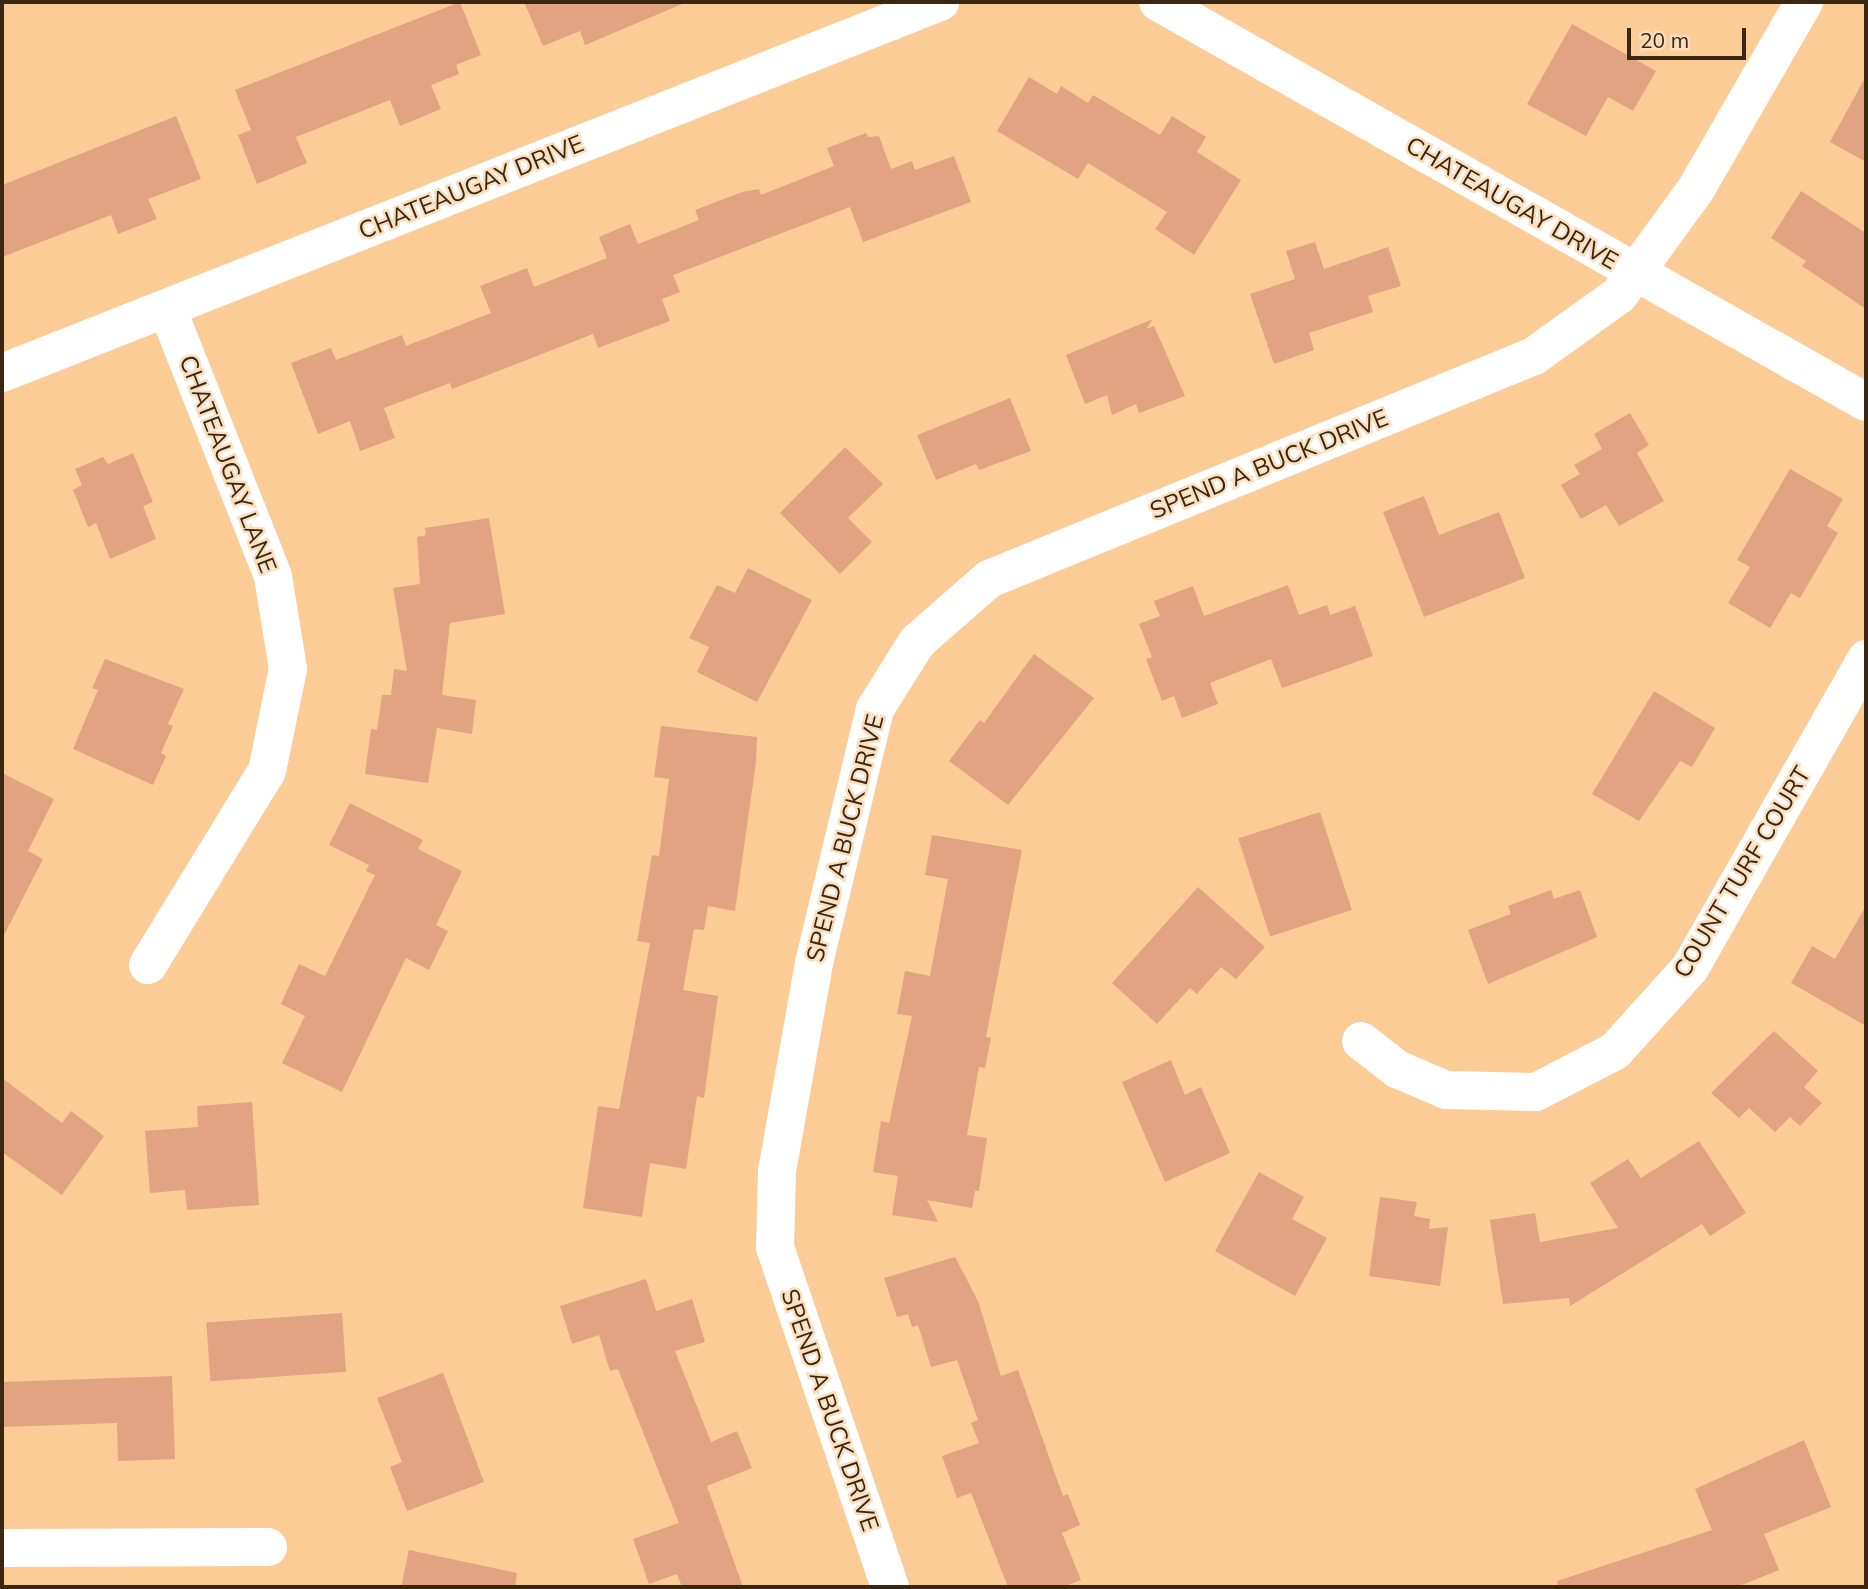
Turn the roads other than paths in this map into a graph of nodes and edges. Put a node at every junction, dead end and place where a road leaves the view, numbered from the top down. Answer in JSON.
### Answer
{"nodes":[{"id":1,"x":940,"y":2,"type":"edge"},
{"id":2,"x":1158,"y":2,"type":"edge"},
{"id":3,"x":1804,"y":2,"type":"edge"},
{"id":4,"x":1636,"y":274,"type":"junction"},
{"id":5,"x":167,"y":308,"type":"junction"},
{"id":6,"x":2,"y":373,"type":"edge"},
{"id":7,"x":1866,"y":402,"type":"edge"},
{"id":8,"x":1866,"y":659,"type":"edge"},
{"id":9,"x":148,"y":965,"type":"dead end"},
{"id":10,"x":1361,"y":1041,"type":"dead end"},
{"id":11,"x":268,"y":1547,"type":"dead end"},
{"id":12,"x":2,"y":1548,"type":"edge"},
{"id":13,"x":890,"y":1587,"type":"edge"}],
"edges":[{"from":1,"to":5,"type":"street","name":"CHATEAUGAY DRIVE"},
{"from":2,"to":4,"type":"street","name":"CHATEAUGAY DRIVE"},
{"from":3,"to":4,"type":"street","name":"SPEND A BUCK DRIVE"},
{"from":4,"to":7,"type":"street","name":"CHATEAUGAY DRIVE"},
{"from":4,"to":13,"type":"street","name":"SPEND A BUCK DRIVE"},
{"from":5,"to":6,"type":"street","name":"CHATEAUGAY DRIVE"},
{"from":5,"to":9,"type":"street","name":"CHATEAUGAY LANE"},
{"from":8,"to":10,"type":"street","name":"COUNT TURF COURT"},
{"from":11,"to":12,"type":"street"}]}
